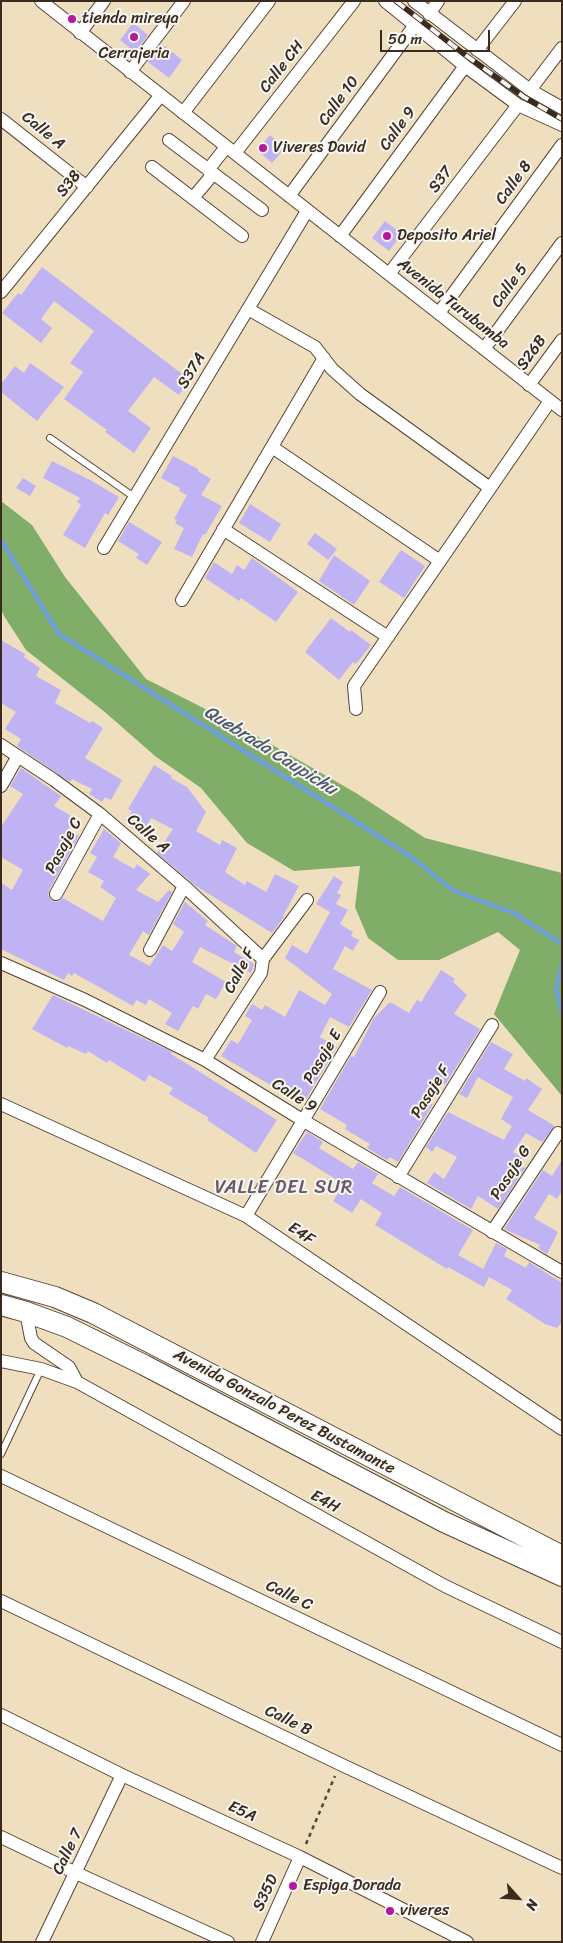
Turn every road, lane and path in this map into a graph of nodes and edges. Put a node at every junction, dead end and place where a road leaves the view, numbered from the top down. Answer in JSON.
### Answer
{"nodes":[{"id":1,"x":41,"y":1,"type":"edge"},
{"id":2,"x":104,"y":1,"type":"edge"},
{"id":3,"x":184,"y":1,"type":"edge"},
{"id":4,"x":269,"y":1,"type":"edge"},
{"id":5,"x":354,"y":1,"type":"edge"},
{"id":6,"x":385,"y":1,"type":"edge"},
{"id":7,"x":414,"y":1,"type":"edge"},
{"id":8,"x":438,"y":1,"type":"edge"},
{"id":9,"x":514,"y":1,"type":"edge"},
{"id":10,"x":429,"y":14,"type":"junction"},
{"id":11,"x":415,"y":25,"type":"junction"},
{"id":12,"x":80,"y":32,"type":"junction"},
{"id":13,"x":562,"y":48,"type":"edge"},
{"id":14,"x":477,"y":50,"type":"junction"},
{"id":15,"x":464,"y":66,"type":"junction"},
{"id":16,"x":130,"y":72,"type":"junction"},
{"id":17,"x":530,"y":90,"type":"junction"},
{"id":18,"x":161,"y":95,"type":"junction"},
{"id":19,"x":518,"y":105,"type":"junction"},
{"id":20,"x":562,"y":108,"type":"edge"},
{"id":21,"x":183,"y":113,"type":"junction"},
{"id":22,"x":1,"y":119,"type":"edge"},
{"id":23,"x":562,"y":125,"type":"edge"},
{"id":24,"x":169,"y":140,"type":"dead end"},
{"id":25,"x":562,"y":145,"type":"edge"},
{"id":26,"x":231,"y":150,"type":"junction"},
{"id":27,"x":152,"y":167,"type":"dead end"},
{"id":28,"x":210,"y":172,"type":"junction"},
{"id":29,"x":87,"y":187,"type":"junction"},
{"id":30,"x":289,"y":196,"type":"junction"},
{"id":31,"x":193,"y":198,"type":"junction"},
{"id":32,"x":262,"y":210,"type":"dead end"},
{"id":33,"x":308,"y":211,"type":"junction"},
{"id":34,"x":242,"y":236,"type":"dead end"},
{"id":35,"x":340,"y":236,"type":"junction"},
{"id":36,"x":562,"y":243,"type":"edge"},
{"id":37,"x":389,"y":274,"type":"junction"},
{"id":38,"x":1,"y":292,"type":"edge"},
{"id":39,"x":248,"y":308,"type":"junction"},
{"id":40,"x":439,"y":314,"type":"junction"},
{"id":41,"x":562,"y":340,"type":"edge"},
{"id":42,"x":484,"y":349,"type":"junction"},
{"id":43,"x":324,"y":358,"type":"junction"},
{"id":44,"x":530,"y":385,"type":"junction"},
{"id":45,"x":550,"y":401,"type":"junction"},
{"id":46,"x":562,"y":410,"type":"edge"},
{"id":47,"x":50,"y":438,"type":"dead end"},
{"id":48,"x":272,"y":447,"type":"junction"},
{"id":49,"x":490,"y":488,"type":"junction"},
{"id":50,"x":134,"y":497,"type":"junction"},
{"id":51,"x":223,"y":530,"type":"junction"},
{"id":52,"x":104,"y":548,"type":"dead end"},
{"id":53,"x":440,"y":561,"type":"junction"},
{"id":54,"x":182,"y":600,"type":"dead end"},
{"id":55,"x":388,"y":637,"type":"junction"},
{"id":56,"x":356,"y":709,"type":"dead end"},
{"id":57,"x":1,"y":745,"type":"edge"},
{"id":58,"x":18,"y":756,"type":"junction"},
{"id":59,"x":1,"y":786,"type":"edge"},
{"id":60,"x":100,"y":814,"type":"junction"},
{"id":61,"x":184,"y":886,"type":"junction"},
{"id":62,"x":56,"y":894,"type":"dead end"},
{"id":63,"x":307,"y":900,"type":"dead end"},
{"id":64,"x":150,"y":950,"type":"dead end"},
{"id":65,"x":263,"y":959,"type":"junction"},
{"id":66,"x":1,"y":963,"type":"edge"},
{"id":67,"x":380,"y":992,"type":"dead end"},
{"id":68,"x":492,"y":1025,"type":"dead end"},
{"id":69,"x":205,"y":1060,"type":"junction"},
{"id":70,"x":1,"y":1104,"type":"edge"},
{"id":71,"x":304,"y":1121,"type":"junction"},
{"id":72,"x":558,"y":1133,"type":"dead end"},
{"id":73,"x":398,"y":1177,"type":"junction"},
{"id":74,"x":246,"y":1216,"type":"junction"},
{"id":75,"x":492,"y":1232,"type":"junction"},
{"id":76,"x":562,"y":1272,"type":"edge"},
{"id":77,"x":1,"y":1282,"type":"edge"},
{"id":78,"x":1,"y":1305,"type":"edge"},
{"id":79,"x":26,"y":1312,"type":"junction"},
{"id":80,"x":1,"y":1361,"type":"edge"},
{"id":81,"x":41,"y":1369,"type":"junction"},
{"id":82,"x":77,"y":1382,"type":"junction"},
{"id":83,"x":562,"y":1429,"type":"edge"},
{"id":84,"x":1,"y":1454,"type":"edge"},
{"id":85,"x":1,"y":1476,"type":"edge"},
{"id":86,"x":562,"y":1556,"type":"edge"},
{"id":87,"x":562,"y":1576,"type":"edge"},
{"id":88,"x":1,"y":1601,"type":"edge"},
{"id":89,"x":562,"y":1642,"type":"edge"},
{"id":90,"x":1,"y":1715,"type":"edge"},
{"id":91,"x":562,"y":1745,"type":"edge"},
{"id":92,"x":340,"y":1764,"type":"junction"},
{"id":93,"x":122,"y":1775,"type":"junction"},
{"id":94,"x":1,"y":1837,"type":"edge"},
{"id":95,"x":300,"y":1857,"type":"junction"},
{"id":96,"x":562,"y":1868,"type":"edge"},
{"id":97,"x":76,"y":1873,"type":"junction"},
{"id":98,"x":42,"y":1942,"type":"edge"},
{"id":99,"x":228,"y":1942,"type":"edge"},
{"id":100,"x":262,"y":1942,"type":"edge"},
{"id":101,"x":467,"y":1942,"type":"edge"}],
"edges":[{"from":1,"to":12,"type":"street","name":"Avenida Turubamba"},
{"from":2,"to":12,"type":"street"},
{"from":3,"to":16,"type":"street"},
{"from":4,"to":21,"type":"street"},
{"from":5,"to":26,"type":"street","name":"Calle CH"},
{"from":6,"to":11,"type":"street"},
{"from":7,"to":10,"type":"street"},
{"from":8,"to":10,"type":"street"},
{"from":9,"to":14,"type":"street"},
{"from":10,"to":14,"type":"street"},
{"from":11,"to":15,"type":"street"},
{"from":11,"to":30,"type":"street","name":"Calle 10"},
{"from":12,"to":16,"type":"street","name":"Avenida Turubamba"},
{"from":13,"to":17,"type":"street"},
{"from":14,"to":17,"type":"street"},
{"from":15,"to":19,"type":"street"},
{"from":15,"to":35,"type":"street","name":"Calle 9"},
{"from":16,"to":18,"type":"street","name":"Avenida Turubamba"},
{"from":17,"to":20,"type":"street"},
{"from":18,"to":21,"type":"street","name":"Avenida Turubamba"},
{"from":18,"to":29,"type":"street","name":"S38"},
{"from":19,"to":23,"type":"street"},
{"from":19,"to":37,"type":"street","name":"S37"},
{"from":21,"to":26,"type":"street","name":"Avenida Turubamba"},
{"from":22,"to":29,"type":"street","name":"Calle A"},
{"from":24,"to":28,"type":"street"},
{"from":25,"to":40,"type":"street","name":"Calle 8"},
{"from":26,"to":28,"type":"street","name":"Calle CH"},
{"from":26,"to":30,"type":"street","name":"Avenida Turubamba"},
{"from":27,"to":31,"type":"street"},
{"from":28,"to":31,"type":"street","name":"Calle CH"},
{"from":28,"to":32,"type":"street"},
{"from":29,"to":38,"type":"street","name":"S38"},
{"from":30,"to":33,"type":"street","name":"Avenida Turubamba"},
{"from":31,"to":34,"type":"street"},
{"from":33,"to":35,"type":"street","name":"Avenida Turubamba"},
{"from":33,"to":39,"type":"street","name":"S37A"},
{"from":35,"to":37,"type":"street","name":"Avenida Turubamba"},
{"from":36,"to":42,"type":"street","name":"Calle 5"},
{"from":37,"to":40,"type":"street","name":"Avenida Turubamba"},
{"from":39,"to":43,"type":"street"},
{"from":39,"to":50,"type":"street","name":"S37A"},
{"from":40,"to":42,"type":"street","name":"Avenida Turubamba"},
{"from":41,"to":44,"type":"street","name":"S26B"},
{"from":42,"to":44,"type":"street","name":"Avenida Turubamba"},
{"from":43,"to":48,"type":"street"},
{"from":43,"to":49,"type":"street"},
{"from":44,"to":45,"type":"street","name":"Avenida Turubamba"},
{"from":45,"to":46,"type":"street","name":"Avenida Turubamba"},
{"from":45,"to":49,"type":"street"},
{"from":47,"to":50,"type":"lane"},
{"from":48,"to":51,"type":"street"},
{"from":48,"to":53,"type":"street"},
{"from":49,"to":53,"type":"street"},
{"from":50,"to":52,"type":"street","name":"S37A"},
{"from":51,"to":54,"type":"street"},
{"from":51,"to":55,"type":"street"},
{"from":53,"to":55,"type":"street"},
{"from":55,"to":56,"type":"street"},
{"from":57,"to":58,"type":"street","name":"Calle A"},
{"from":58,"to":59,"type":"street"},
{"from":58,"to":60,"type":"street","name":"Calle A"},
{"from":60,"to":61,"type":"street","name":"Calle A"},
{"from":60,"to":62,"type":"street","name":"Pasaje C"},
{"from":61,"to":64,"type":"street"},
{"from":61,"to":65,"type":"street","name":"Calle A"},
{"from":63,"to":65,"type":"street","name":"Calle F"},
{"from":65,"to":69,"type":"street","name":"Calle F"},
{"from":66,"to":69,"type":"street","name":"Calle 9"},
{"from":67,"to":71,"type":"street","name":"Pasaje E"},
{"from":68,"to":73,"type":"street","name":"Pasaje F"},
{"from":69,"to":71,"type":"street","name":"Calle 9"},
{"from":70,"to":74,"type":"street","name":"E4F"},
{"from":71,"to":73,"type":"street","name":"Calle 9"},
{"from":71,"to":74,"type":"street","name":"Pasaje E"},
{"from":72,"to":75,"type":"street","name":"Pasaje G"},
{"from":73,"to":75,"type":"street","name":"Calle 9"},
{"from":74,"to":83,"type":"street","name":"E4F"},
{"from":75,"to":76,"type":"street","name":"Calle 9"},
{"from":77,"to":86,"type":"main road","name":"Avenida Gonzalo Perez Bustamante"},
{"from":78,"to":79,"type":"main road","name":"Avenida Gonzalo Perez Bustamante"},
{"from":79,"to":82,"type":"street","name":"E4H"},
{"from":79,"to":87,"type":"main road","name":"Avenida Gonzalo Perez Bustamante"},
{"from":80,"to":81,"type":"street","name":"E4H"},
{"from":81,"to":82,"type":"street","name":"E4H"},
{"from":81,"to":84,"type":"lane"},
{"from":82,"to":89,"type":"street","name":"E4H"},
{"from":85,"to":91,"type":"street","name":"Calle C"},
{"from":88,"to":92,"type":"street","name":"Calle B"},
{"from":90,"to":93,"type":"street","name":"E5A"},
{"from":92,"to":95,"type":"path"},
{"from":92,"to":96,"type":"street","name":"Calle B"},
{"from":93,"to":95,"type":"street","name":"E5A"},
{"from":93,"to":97,"type":"street","name":"Calle 7"},
{"from":94,"to":97,"type":"street"},
{"from":95,"to":100,"type":"street","name":"S35D"},
{"from":95,"to":101,"type":"street","name":"E5A"},
{"from":97,"to":98,"type":"street","name":"Calle 7"},
{"from":97,"to":99,"type":"street"}]}
